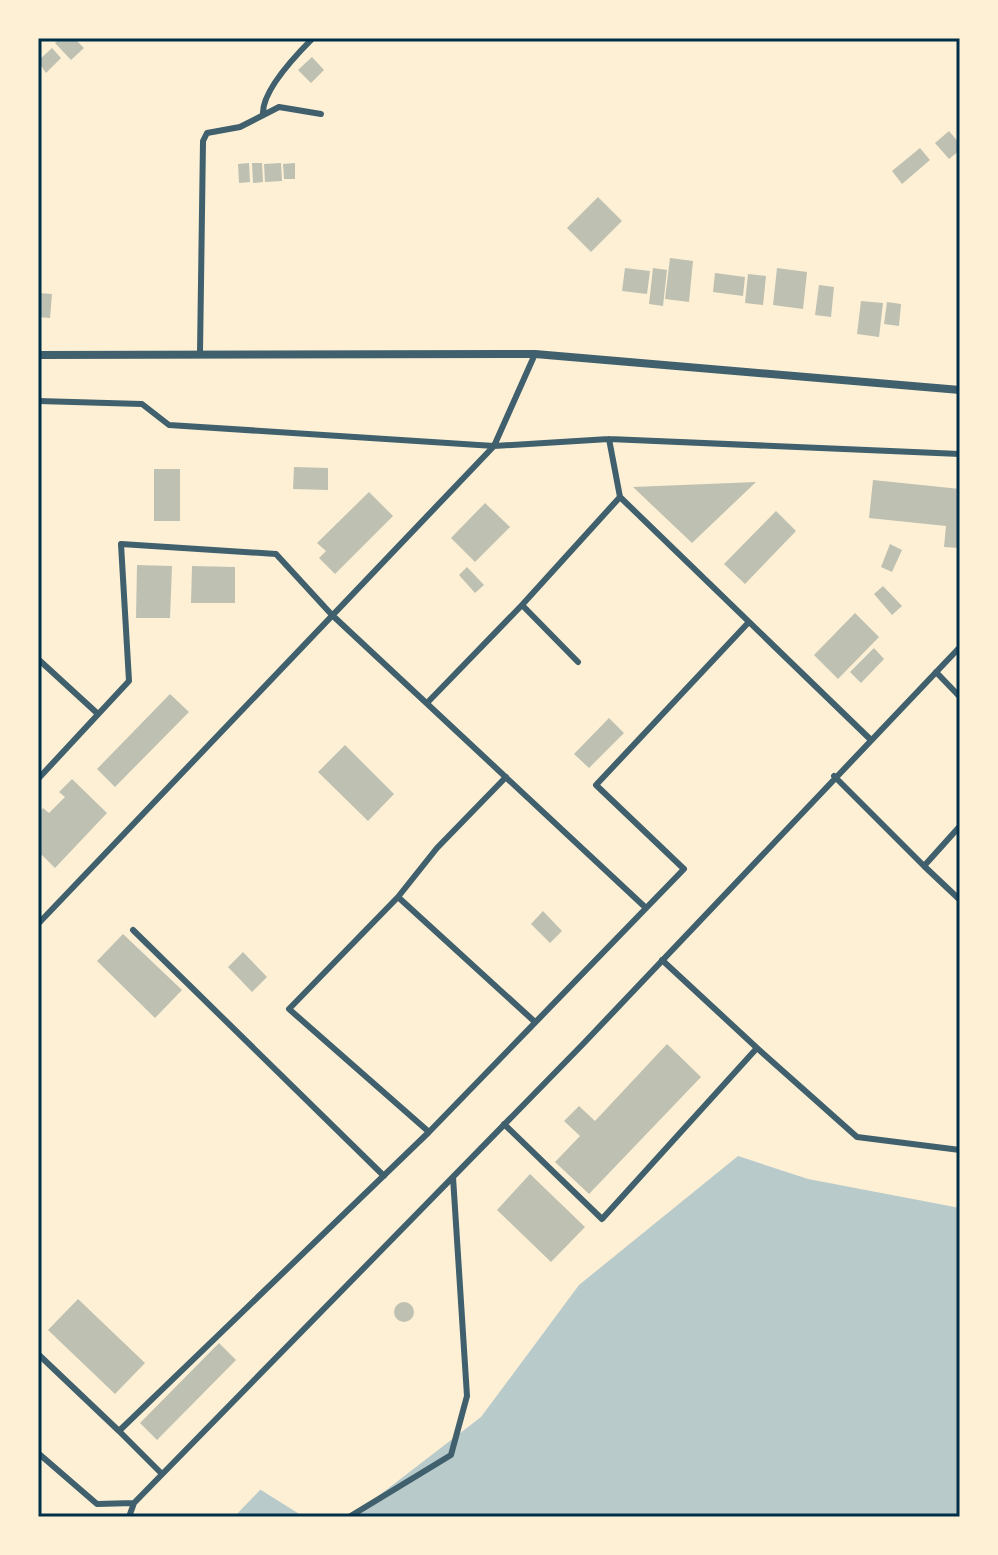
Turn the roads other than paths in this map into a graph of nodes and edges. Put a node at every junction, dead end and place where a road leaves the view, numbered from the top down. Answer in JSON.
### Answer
{"nodes":[{"id":1,"x":313,"y":38,"type":"edge"},
{"id":2,"x":321,"y":114,"type":"dead end"},
{"id":3,"x":263,"y":115,"type":"junction"},
{"id":4,"x":200,"y":353,"type":"junction"},
{"id":5,"x":535,"y":354,"type":"junction"},
{"id":6,"x":38,"y":355,"type":"edge"},
{"id":7,"x":960,"y":390,"type":"edge"},
{"id":8,"x":38,"y":401,"type":"edge"},
{"id":9,"x":609,"y":439,"type":"junction"},
{"id":10,"x":494,"y":446,"type":"junction"},
{"id":11,"x":960,"y":454,"type":"edge"},
{"id":12,"x":620,"y":497,"type":"junction"},
{"id":13,"x":522,"y":605,"type":"junction"},
{"id":14,"x":332,"y":615,"type":"junction"},
{"id":15,"x":748,"y":623,"type":"junction"},
{"id":16,"x":960,"y":647,"type":"edge"},
{"id":17,"x":38,"y":659,"type":"edge"},
{"id":18,"x":578,"y":662,"type":"dead end"},
{"id":19,"x":936,"y":672,"type":"junction"},
{"id":20,"x":960,"y":697,"type":"edge"},
{"id":21,"x":427,"y":703,"type":"junction"},
{"id":22,"x":98,"y":714,"type":"junction"},
{"id":23,"x":870,"y":739,"type":"junction"},
{"id":24,"x":834,"y":776,"type":"junction"},
{"id":25,"x":506,"y":777,"type":"junction"},
{"id":26,"x":38,"y":779,"type":"edge"},
{"id":27,"x":960,"y":826,"type":"edge"},
{"id":28,"x":924,"y":866,"type":"junction"},
{"id":29,"x":398,"y":897,"type":"junction"},
{"id":30,"x":960,"y":900,"type":"edge"},
{"id":31,"x":646,"y":908,"type":"junction"},
{"id":32,"x":38,"y":924,"type":"edge"},
{"id":33,"x":133,"y":930,"type":"dead end"},
{"id":34,"x":662,"y":960,"type":"junction"},
{"id":35,"x":535,"y":1022,"type":"junction"},
{"id":36,"x":757,"y":1048,"type":"junction"},
{"id":37,"x":504,"y":1124,"type":"junction"},
{"id":38,"x":429,"y":1132,"type":"junction"},
{"id":39,"x":960,"y":1150,"type":"edge"},
{"id":40,"x":384,"y":1176,"type":"junction"},
{"id":41,"x":453,"y":1177,"type":"junction"},
{"id":42,"x":38,"y":1354,"type":"edge"},
{"id":43,"x":119,"y":1431,"type":"junction"},
{"id":44,"x":38,"y":1453,"type":"edge"},
{"id":45,"x":162,"y":1474,"type":"junction"},
{"id":46,"x":134,"y":1503,"type":"junction"},
{"id":47,"x":129,"y":1517,"type":"edge"},
{"id":48,"x":349,"y":1517,"type":"edge"}],
"edges":[{"from":1,"to":3,"type":"street"},
{"from":2,"to":3,"type":"street"},
{"from":3,"to":4,"type":"street"},
{"from":4,"to":5,"type":"street"},
{"from":4,"to":6,"type":"street"},
{"from":5,"to":7,"type":"street"},
{"from":5,"to":10,"type":"street"},
{"from":8,"to":10,"type":"street"},
{"from":9,"to":10,"type":"street"},
{"from":9,"to":11,"type":"street"},
{"from":9,"to":12,"type":"street"},
{"from":10,"to":14,"type":"street"},
{"from":12,"to":13,"type":"street"},
{"from":12,"to":15,"type":"street"},
{"from":13,"to":18,"type":"street"},
{"from":13,"to":21,"type":"street"},
{"from":14,"to":21,"type":"street"},
{"from":14,"to":22,"type":"street"},
{"from":14,"to":32,"type":"street"},
{"from":15,"to":23,"type":"street"},
{"from":15,"to":31,"type":"street"},
{"from":16,"to":19,"type":"street"},
{"from":17,"to":22,"type":"street"},
{"from":19,"to":20,"type":"street"},
{"from":19,"to":23,"type":"street"},
{"from":21,"to":25,"type":"street"},
{"from":22,"to":26,"type":"street"},
{"from":23,"to":24,"type":"street"},
{"from":24,"to":28,"type":"street"},
{"from":24,"to":34,"type":"street"},
{"from":25,"to":29,"type":"street"},
{"from":25,"to":31,"type":"street"},
{"from":27,"to":28,"type":"street"},
{"from":28,"to":30,"type":"street"},
{"from":29,"to":35,"type":"street"},
{"from":29,"to":38,"type":"street"},
{"from":31,"to":35,"type":"street"},
{"from":33,"to":40,"type":"street"},
{"from":34,"to":36,"type":"street"},
{"from":34,"to":37,"type":"street"},
{"from":35,"to":38,"type":"street"},
{"from":36,"to":37,"type":"street"},
{"from":36,"to":39,"type":"street"},
{"from":37,"to":41,"type":"street"},
{"from":38,"to":40,"type":"street"},
{"from":40,"to":43,"type":"street"},
{"from":41,"to":45,"type":"street"},
{"from":41,"to":48,"type":"street"},
{"from":42,"to":43,"type":"street"},
{"from":43,"to":45,"type":"street"},
{"from":44,"to":46,"type":"street"},
{"from":45,"to":46,"type":"street"},
{"from":46,"to":47,"type":"street"}]}
